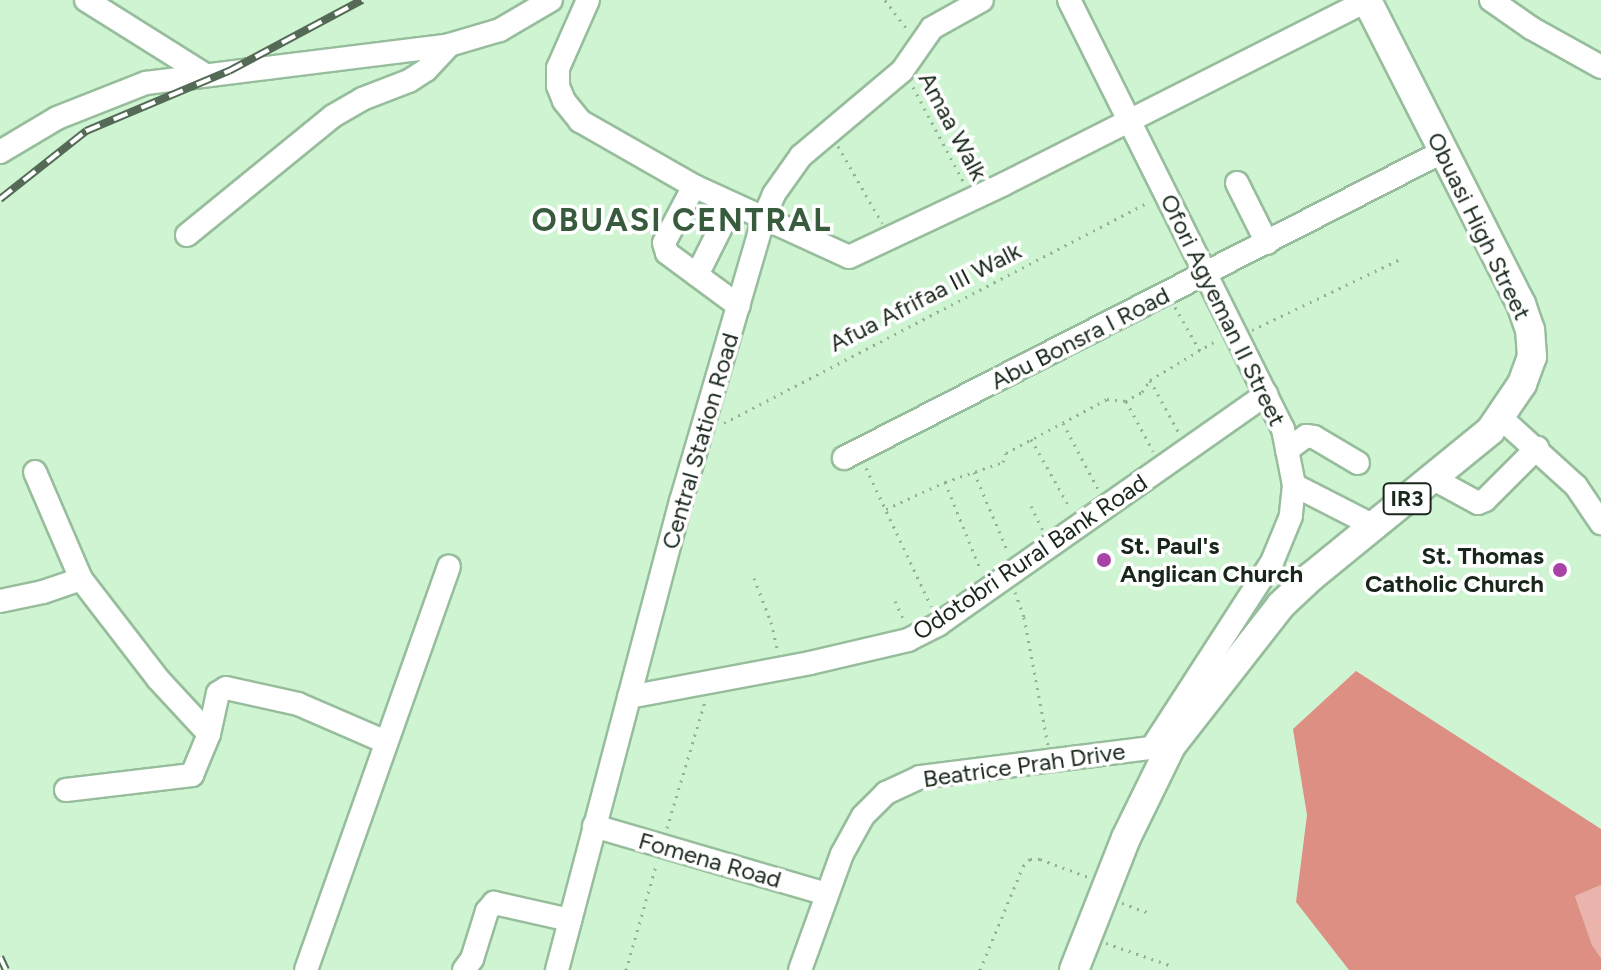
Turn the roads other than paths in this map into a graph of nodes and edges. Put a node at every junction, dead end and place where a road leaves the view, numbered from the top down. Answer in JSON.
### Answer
{"nodes":[{"id":1,"x":86,"y":0,"type":"edge"},
{"id":2,"x":551,"y":0,"type":"edge"},
{"id":3,"x":588,"y":0,"type":"edge"},
{"id":4,"x":982,"y":0,"type":"edge"},
{"id":5,"x":1069,"y":0,"type":"edge"},
{"id":6,"x":1367,"y":0,"type":"edge"},
{"id":7,"x":1491,"y":0,"type":"edge"},
{"id":8,"x":449,"y":45,"type":"junction"},
{"id":9,"x":1601,"y":67,"type":"edge"},
{"id":10,"x":204,"y":74,"type":"junction"},
{"id":11,"x":1128,"y":120,"type":"junction"},
{"id":12,"x":1444,"y":151,"type":"junction"},
{"id":13,"x":0,"y":152,"type":"edge"},
{"id":14,"x":1237,"y":183,"type":"dead end"},
{"id":15,"x":694,"y":186,"type":"junction"},
{"id":16,"x":732,"y":205,"type":"junction"},
{"id":17,"x":763,"y":220,"type":"junction"},
{"id":18,"x":187,"y":235,"type":"dead end"},
{"id":19,"x":1267,"y":243,"type":"junction"},
{"id":20,"x":1205,"y":274,"type":"junction"},
{"id":21,"x":697,"y":275,"type":"junction"},
{"id":22,"x":739,"y":306,"type":"junction"},
{"id":23,"x":1266,"y":394,"type":"junction"},
{"id":24,"x":1501,"y":418,"type":"junction"},
{"id":25,"x":1537,"y":448,"type":"junction"},
{"id":26,"x":1287,"y":450,"type":"junction"},
{"id":27,"x":853,"y":454,"type":"road end"},
{"id":28,"x":1358,"y":463,"type":"dead end"},
{"id":29,"x":35,"y":472,"type":"dead end"},
{"id":30,"x":1432,"y":478,"type":"junction"},
{"id":31,"x":1294,"y":485,"type":"junction"},
{"id":32,"x":1601,"y":523,"type":"edge"},
{"id":33,"x":1374,"y":526,"type":"junction"},
{"id":34,"x":449,"y":567,"type":"dead end"},
{"id":35,"x":81,"y":579,"type":"junction"},
{"id":36,"x":0,"y":601,"type":"edge"},
{"id":37,"x":629,"y":697,"type":"junction"},
{"id":38,"x":209,"y":734,"type":"junction"},
{"id":39,"x":386,"y":742,"type":"junction"},
{"id":40,"x":1162,"y":746,"type":"junction"},
{"id":41,"x":66,"y":790,"type":"dead end"},
{"id":42,"x":594,"y":826,"type":"junction"},
{"id":43,"x":826,"y":894,"type":"junction"},
{"id":44,"x":570,"y":920,"type":"junction"},
{"id":45,"x":306,"y":970,"type":"edge"},
{"id":46,"x":464,"y":970,"type":"edge"},
{"id":47,"x":557,"y":970,"type":"edge"},
{"id":48,"x":800,"y":970,"type":"edge"},
{"id":49,"x":1074,"y":970,"type":"edge"}],
"edges":[{"from":1,"to":10,"type":"street"},
{"from":2,"to":8,"type":"street"},
{"from":3,"to":15,"type":"street"},
{"from":4,"to":17,"type":"street","name":"Central Station Road"},
{"from":5,"to":11,"type":"street","name":"Ofori Agyeman II Street"},
{"from":6,"to":11,"type":"street"},
{"from":6,"to":12,"type":"main road","name":"Obuasi High Street","number":"IR3"},
{"from":7,"to":9,"type":"street"},
{"from":8,"to":10,"type":"street"},
{"from":8,"to":18,"type":"street"},
{"from":10,"to":13,"type":"street"},
{"from":11,"to":17,"type":"street"},
{"from":11,"to":20,"type":"street","name":"Ofori Agyeman II Street"},
{"from":12,"to":19,"type":"street","name":"Abu Bonsra I Road"},
{"from":12,"to":24,"type":"main road","name":"Obuasi High Street","number":"IR3"},
{"from":14,"to":19,"type":"street"},
{"from":15,"to":16,"type":"street"},
{"from":15,"to":21,"type":"street"},
{"from":16,"to":17,"type":"street"},
{"from":16,"to":21,"type":"street"},
{"from":17,"to":22,"type":"street","name":"Central Station Road"},
{"from":19,"to":20,"type":"street","name":"Abu Bonsra I Road"},
{"from":20,"to":23,"type":"street","name":"Ofori Agyeman II Street"},
{"from":20,"to":27,"type":"street","name":"Abu Bonsra I Road"},
{"from":21,"to":22,"type":"street"},
{"from":22,"to":37,"type":"street","name":"Central Station Road"},
{"from":23,"to":26,"type":"street","name":"Ofori Agyeman II Street"},
{"from":23,"to":37,"type":"street","name":"Odotobri Rural Bank Road"},
{"from":24,"to":25,"type":"street"},
{"from":24,"to":30,"type":"main road","name":"Obuasi High Street","number":"IR3"},
{"from":25,"to":30,"type":"street"},
{"from":25,"to":32,"type":"street"},
{"from":26,"to":28,"type":"street"},
{"from":26,"to":31,"type":"street","name":"Ofori Agyeman II Street"},
{"from":29,"to":35,"type":"street"},
{"from":30,"to":33,"type":"main road","name":"Obuasi High Street","number":"IR3"},
{"from":31,"to":33,"type":"street"},
{"from":31,"to":40,"type":"street","name":"Ofori Agyeman II Street"},
{"from":33,"to":40,"type":"main road","name":"Obuasi High Street","number":"IR3"},
{"from":34,"to":39,"type":"street"},
{"from":35,"to":36,"type":"street"},
{"from":35,"to":38,"type":"street"},
{"from":37,"to":42,"type":"street","name":"Central Station Road"},
{"from":38,"to":39,"type":"street"},
{"from":38,"to":41,"type":"street"},
{"from":39,"to":45,"type":"street"},
{"from":40,"to":43,"type":"street","name":"Beatrice Prah Drive"},
{"from":40,"to":49,"type":"main road","name":"Obuasi High Street","number":"IR3"},
{"from":42,"to":43,"type":"street","name":"Fomena Road"},
{"from":42,"to":44,"type":"street","name":"Central Station Road"},
{"from":43,"to":48,"type":"street","name":"Beatrice Prah Drive"},
{"from":44,"to":46,"type":"street"},
{"from":44,"to":47,"type":"street","name":"Central Station Road"}]}
